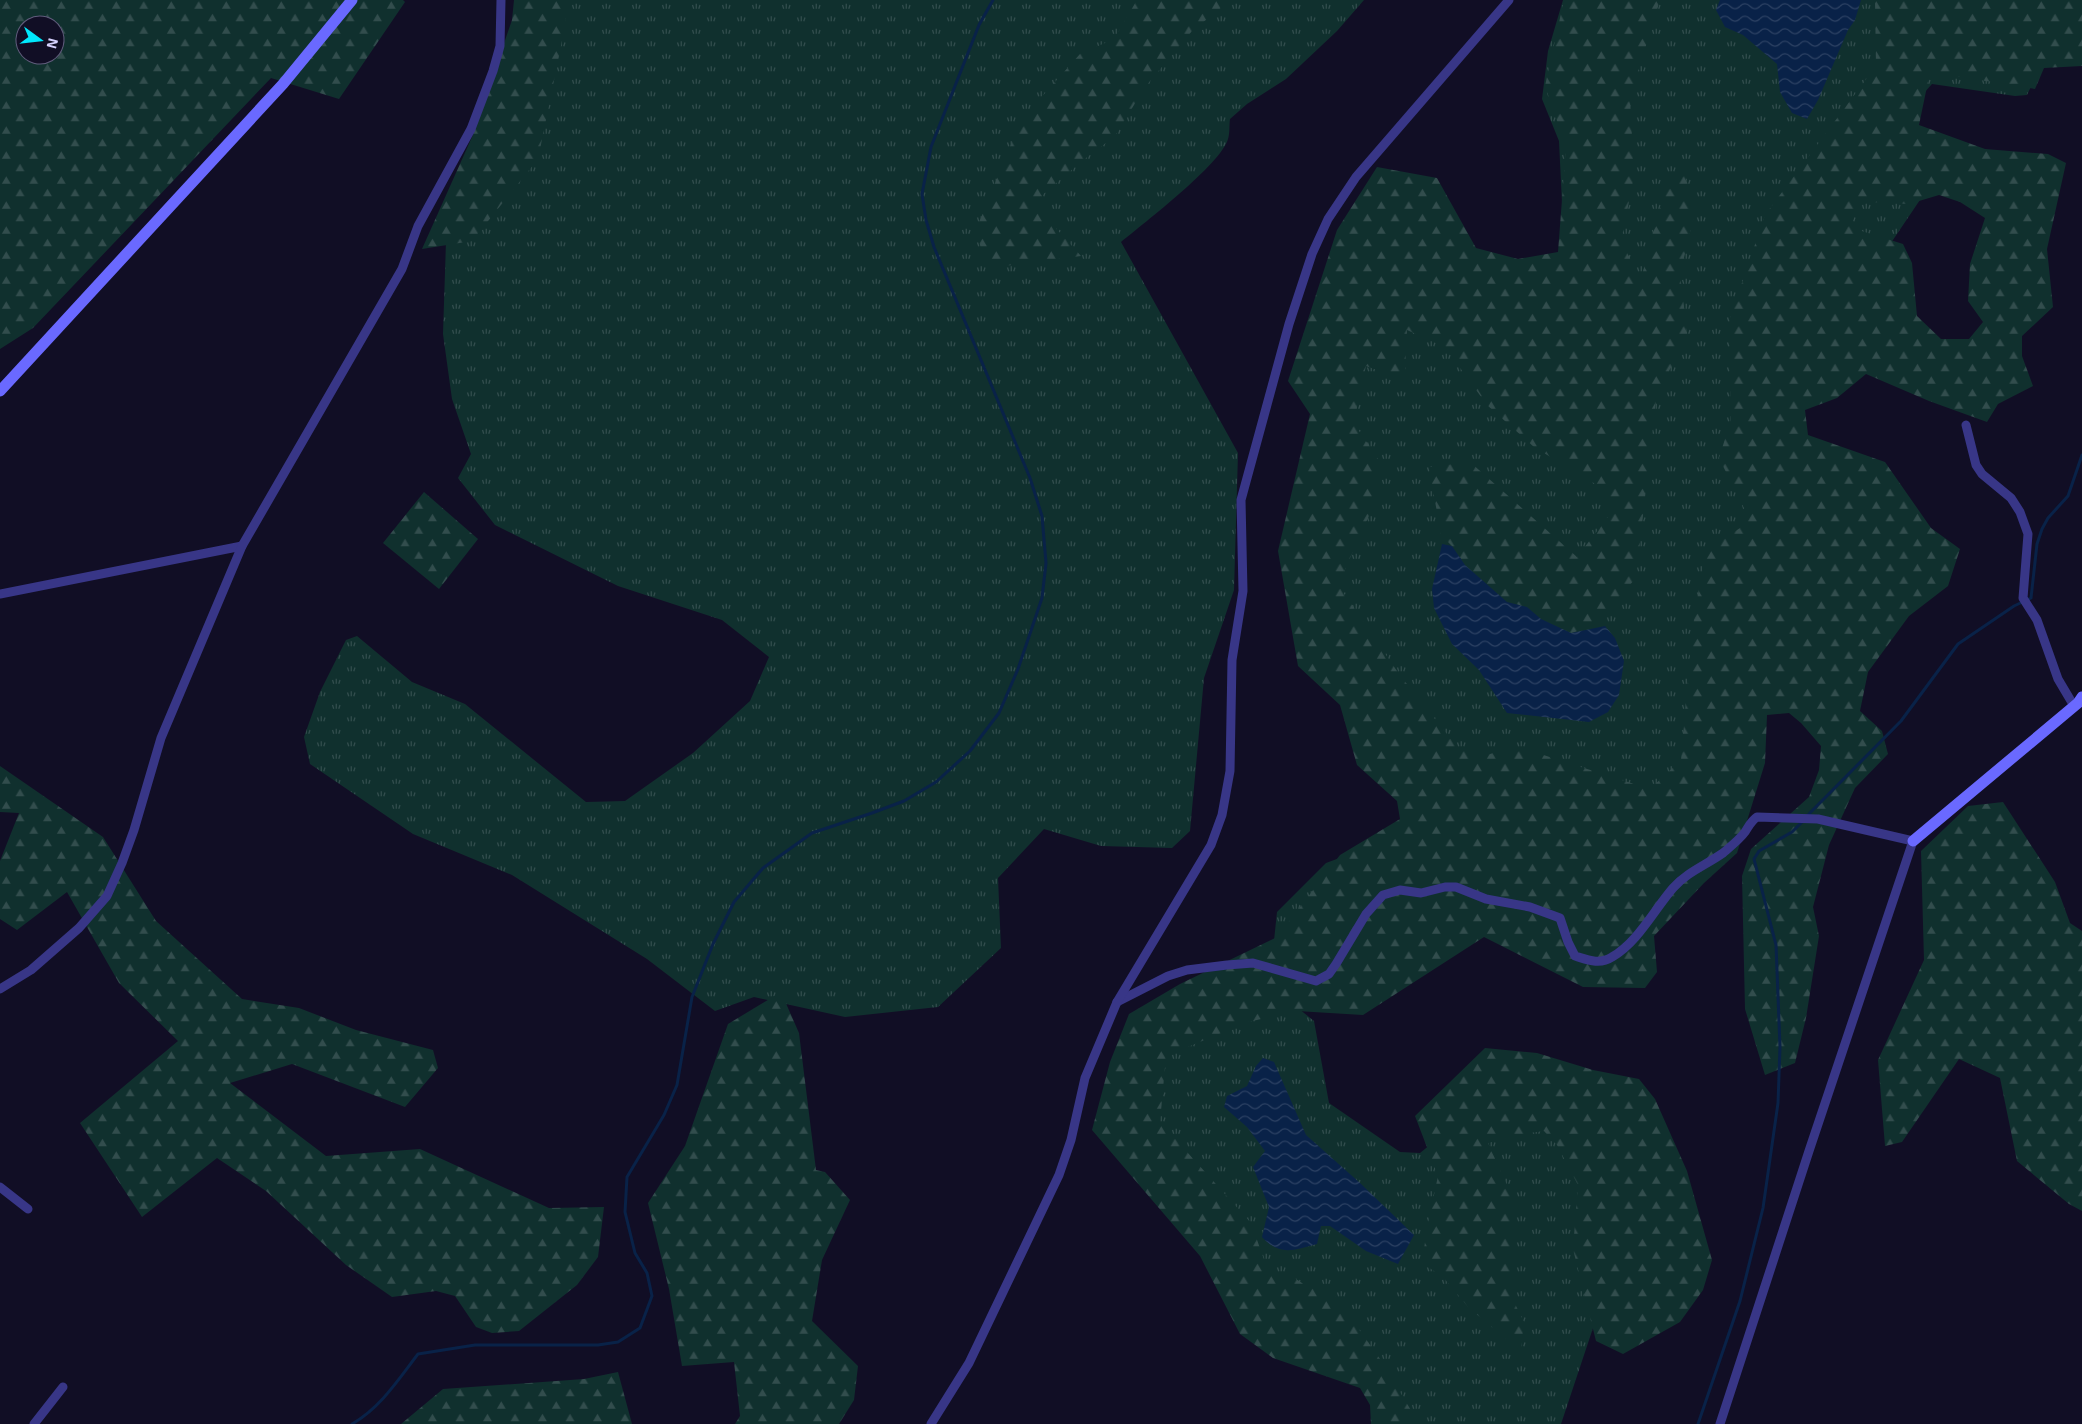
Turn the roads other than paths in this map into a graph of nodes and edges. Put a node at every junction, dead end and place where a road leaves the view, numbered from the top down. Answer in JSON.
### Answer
{"nodes":[{"id":1,"x":352,"y":0,"type":"edge"},
{"id":2,"x":501,"y":0,"type":"edge"},
{"id":3,"x":1509,"y":0,"type":"edge"},
{"id":4,"x":0,"y":391,"type":"edge"},
{"id":5,"x":1966,"y":425,"type":"dead end"},
{"id":6,"x":242,"y":546,"type":"junction"},
{"id":7,"x":0,"y":594,"type":"edge"},
{"id":8,"x":2082,"y":697,"type":"edge"},
{"id":9,"x":2074,"y":706,"type":"junction"},
{"id":10,"x":1913,"y":842,"type":"junction"},
{"id":11,"x":0,"y":989,"type":"edge"},
{"id":12,"x":1117,"y":1002,"type":"junction"},
{"id":13,"x":0,"y":1187,"type":"edge"},
{"id":14,"x":28,"y":1209,"type":"dead end"},
{"id":15,"x":63,"y":1388,"type":"dead end"},
{"id":16,"x":34,"y":1424,"type":"edge"},
{"id":17,"x":931,"y":1424,"type":"edge"},
{"id":18,"x":1720,"y":1424,"type":"edge"}],
"edges":[{"from":1,"to":4,"type":"street"},
{"from":2,"to":6,"type":"street"},
{"from":3,"to":12,"type":"street"},
{"from":5,"to":9,"type":"street"},
{"from":6,"to":7,"type":"street"},
{"from":6,"to":11,"type":"street"},
{"from":8,"to":9,"type":"street"},
{"from":9,"to":10,"type":"street"},
{"from":10,"to":12,"type":"street"},
{"from":10,"to":18,"type":"street"},
{"from":12,"to":17,"type":"street"},
{"from":13,"to":14,"type":"street"},
{"from":15,"to":16,"type":"street"}]}
